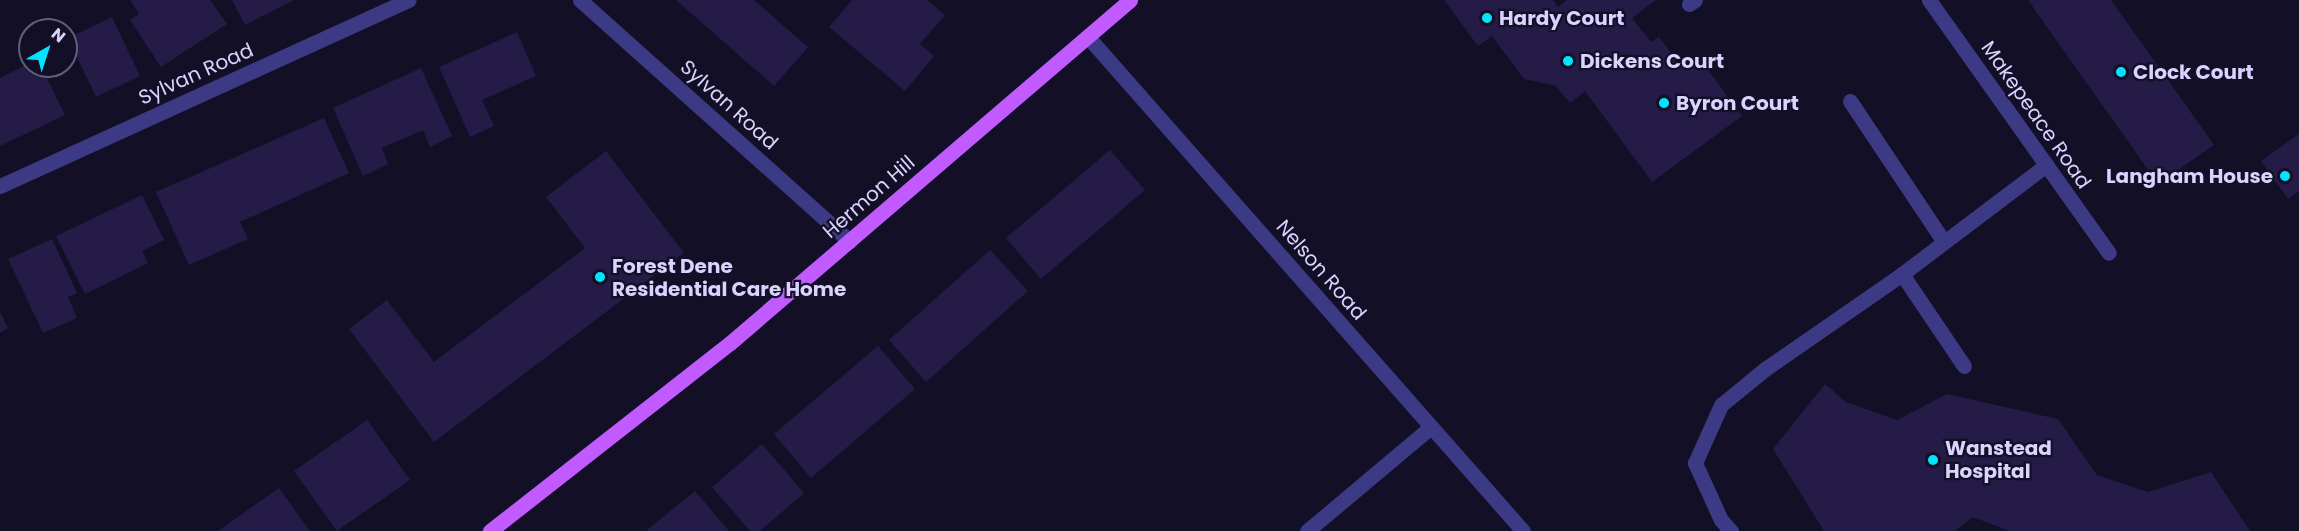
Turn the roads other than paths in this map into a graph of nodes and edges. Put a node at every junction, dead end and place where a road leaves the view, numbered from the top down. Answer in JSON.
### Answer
{"nodes":[{"id":1,"x":409,"y":0,"type":"edge"},
{"id":2,"x":580,"y":0,"type":"edge"},
{"id":3,"x":1130,"y":0,"type":"edge"},
{"id":4,"x":1929,"y":0,"type":"edge"},
{"id":5,"x":1088,"y":37,"type":"junction"},
{"id":6,"x":1850,"y":101,"type":"dead end"},
{"id":7,"x":2046,"y":165,"type":"junction"},
{"id":8,"x":0,"y":186,"type":"edge"},
{"id":9,"x":850,"y":241,"type":"junction"},
{"id":10,"x":1944,"y":242,"type":"junction"},
{"id":11,"x":2109,"y":253,"type":"dead end"},
{"id":12,"x":1902,"y":274,"type":"junction"},
{"id":13,"x":1964,"y":366,"type":"dead end"},
{"id":14,"x":1431,"y":427,"type":"junction"},
{"id":15,"x":490,"y":531,"type":"edge"},
{"id":16,"x":1307,"y":531,"type":"edge"},
{"id":17,"x":1523,"y":531,"type":"edge"},
{"id":18,"x":1731,"y":531,"type":"edge"}],
"edges":[{"from":1,"to":8,"type":"street","name":"Sylvan Road"},
{"from":2,"to":9,"type":"street","name":"Sylvan Road"},
{"from":3,"to":5,"type":"main road","name":"Hermon Hill"},
{"from":4,"to":7,"type":"street","name":"Makepeace Road"},
{"from":5,"to":9,"type":"main road","name":"Hermon Hill"},
{"from":5,"to":14,"type":"street","name":"Nelson Road"},
{"from":6,"to":10,"type":"street"},
{"from":7,"to":10,"type":"street"},
{"from":7,"to":11,"type":"street","name":"Makepeace Road"},
{"from":9,"to":15,"type":"main road","name":"Hermon Hill"},
{"from":10,"to":12,"type":"street"},
{"from":12,"to":13,"type":"street"},
{"from":12,"to":18,"type":"street"},
{"from":14,"to":16,"type":"street"},
{"from":14,"to":17,"type":"street","name":"Nelson Road"}]}
